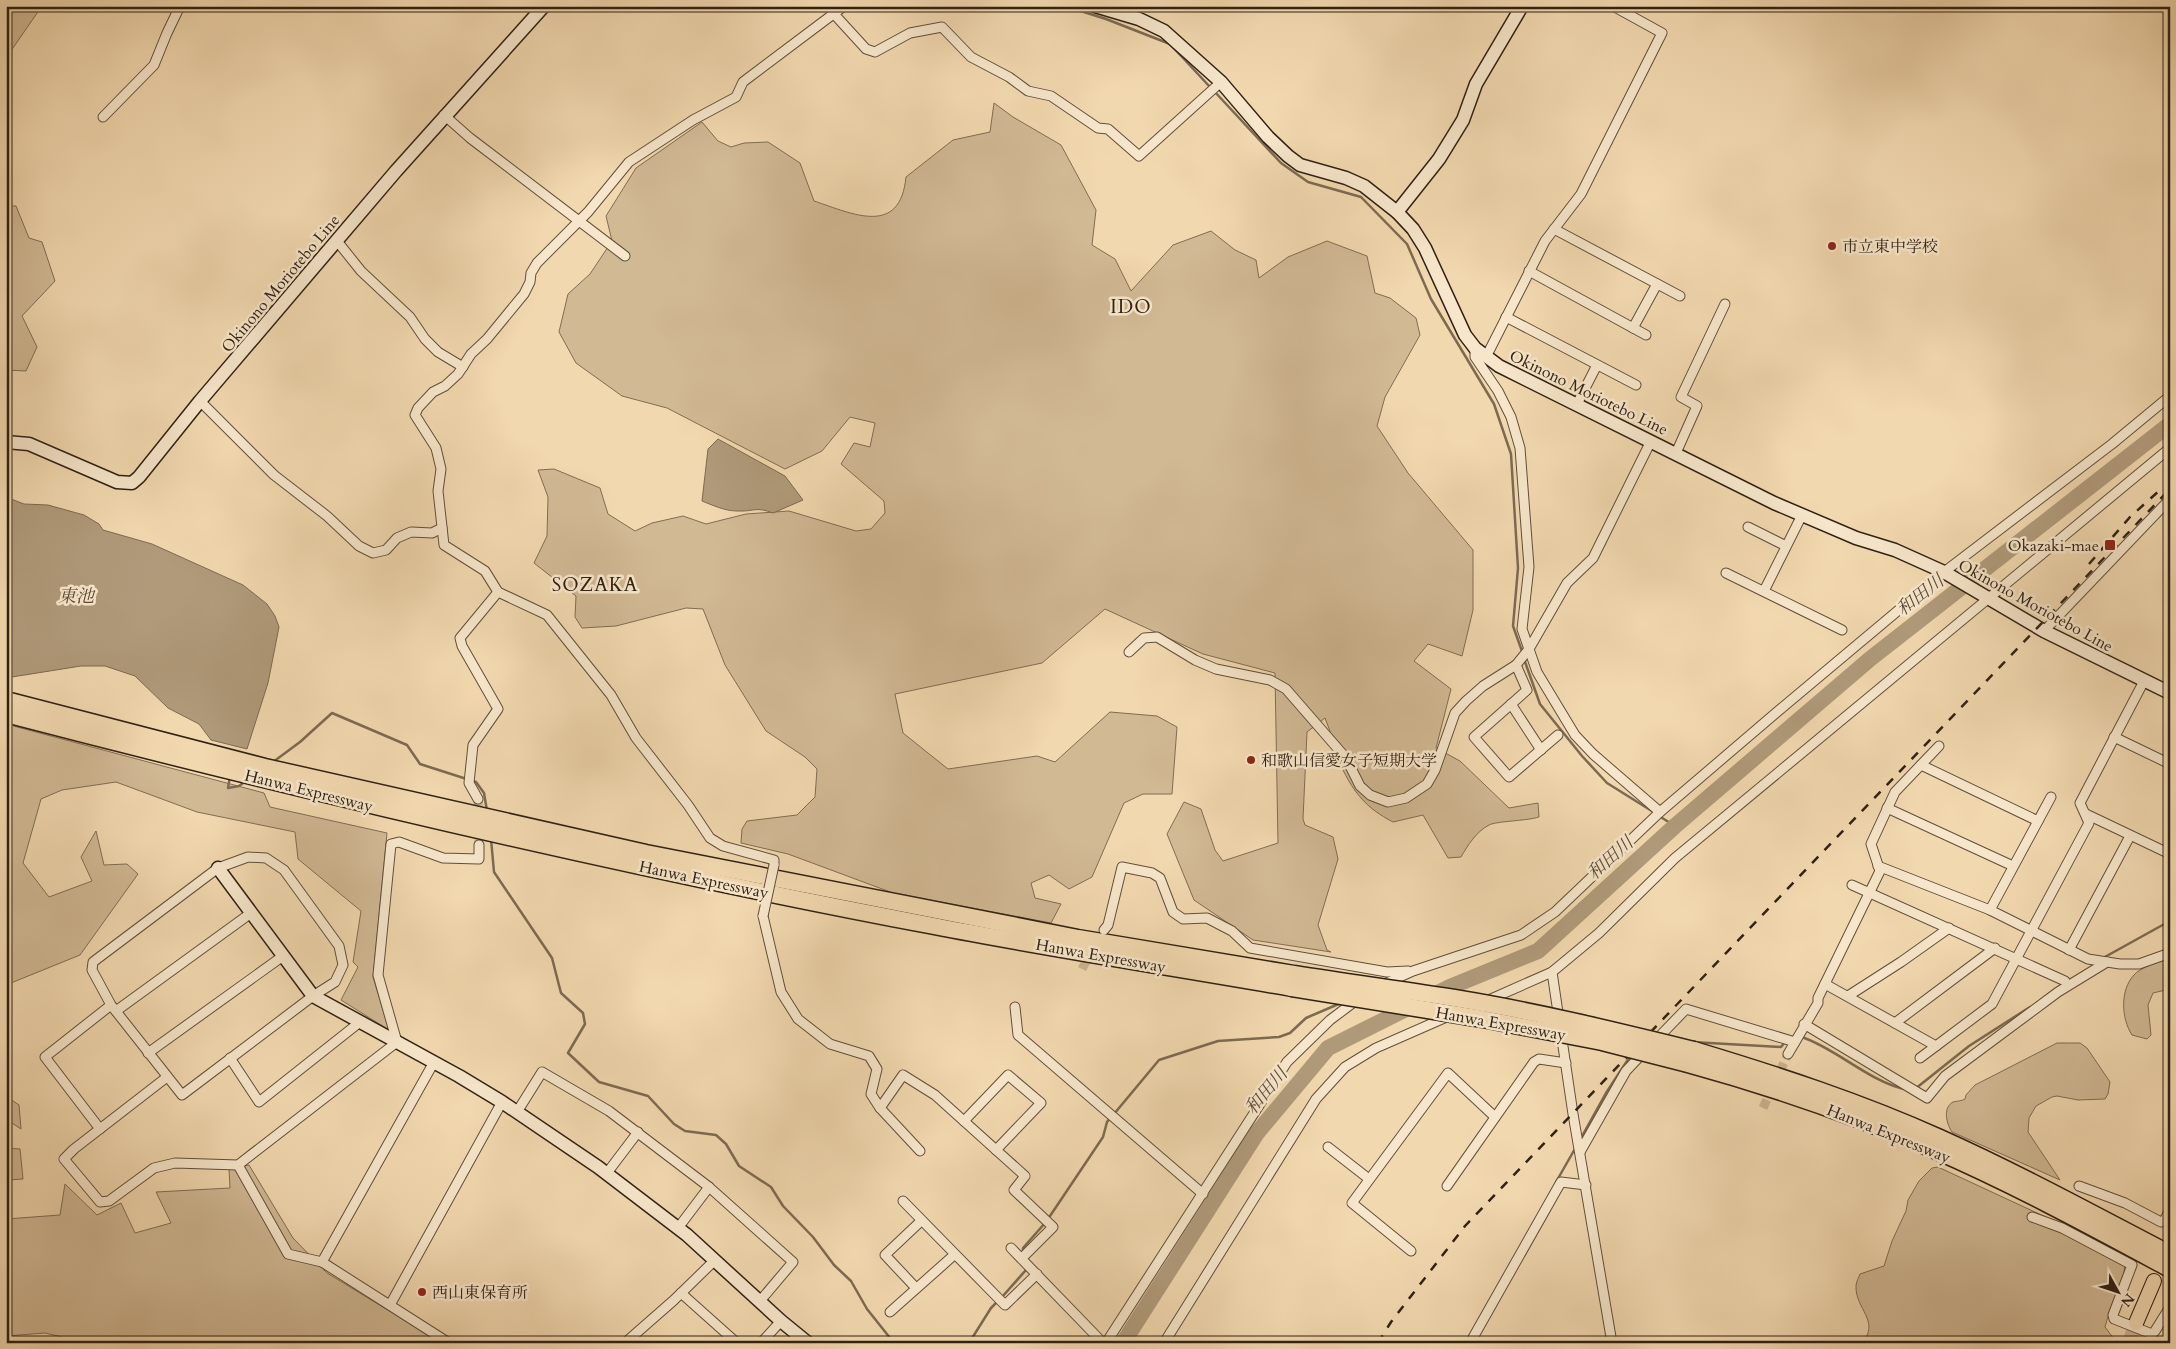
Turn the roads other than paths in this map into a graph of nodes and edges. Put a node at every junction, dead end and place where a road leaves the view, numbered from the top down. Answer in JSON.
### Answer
{"nodes":[{"id":1,"x":180,"y":6,"type":"edge"},
{"id":2,"x":544,"y":6,"type":"edge"},
{"id":3,"x":844,"y":6,"type":"edge"},
{"id":4,"x":1095,"y":6,"type":"edge"},
{"id":5,"x":1522,"y":6,"type":"edge"},
{"id":6,"x":1613,"y":6,"type":"edge"},
{"id":7,"x":834,"y":14,"type":"junction"},
{"id":8,"x":1221,"y":82,"type":"junction"},
{"id":9,"x":444,"y":115,"type":"junction"},
{"id":10,"x":103,"y":117,"type":"dead end"},
{"id":11,"x":1397,"y":212,"type":"junction"},
{"id":12,"x":578,"y":222,"type":"junction"},
{"id":13,"x":1554,"y":228,"type":"junction"},
{"id":14,"x":337,"y":241,"type":"junction"},
{"id":15,"x":625,"y":256,"type":"dead end"},
{"id":16,"x":1529,"y":271,"type":"junction"},
{"id":17,"x":1657,"y":284,"type":"junction"},
{"id":18,"x":1680,"y":296,"type":"dead end"},
{"id":19,"x":1725,"y":304,"type":"dead end"},
{"id":20,"x":1506,"y":317,"type":"junction"},
{"id":21,"x":1634,"y":328,"type":"junction"},
{"id":22,"x":1646,"y":335,"type":"dead end"},
{"id":23,"x":1475,"y":348,"type":"junction"},
{"id":24,"x":1486,"y":357,"type":"junction"},
{"id":25,"x":1597,"y":365,"type":"junction"},
{"id":26,"x":462,"y":367,"type":"junction"},
{"id":27,"x":1636,"y":385,"type":"dead end"},
{"id":28,"x":2170,"y":396,"type":"edge"},
{"id":29,"x":200,"y":401,"type":"junction"},
{"id":30,"x":1577,"y":404,"type":"junction"},
{"id":31,"x":1651,"y":441,"type":"junction"},
{"id":32,"x":6,"y":442,"type":"edge"},
{"id":33,"x":2170,"y":448,"type":"edge"},
{"id":34,"x":1676,"y":453,"type":"junction"},
{"id":35,"x":2170,"y":499,"type":"edge"},
{"id":36,"x":1802,"y":515,"type":"junction"},
{"id":37,"x":1748,"y":527,"type":"dead end"},
{"id":38,"x":442,"y":528,"type":"junction"},
{"id":39,"x":1786,"y":546,"type":"junction"},
{"id":40,"x":1726,"y":573,"type":"dead end"},
{"id":41,"x":1946,"y":574,"type":"junction"},
{"id":42,"x":498,"y":592,"type":"junction"},
{"id":43,"x":1764,"y":592,"type":"junction"},
{"id":44,"x":1985,"y":597,"type":"junction"},
{"id":45,"x":1842,"y":630,"type":"dead end"},
{"id":46,"x":2044,"y":631,"type":"junction"},
{"id":47,"x":1528,"y":649,"type":"junction"},
{"id":48,"x":1129,"y":652,"type":"dead end"},
{"id":49,"x":1516,"y":665,"type":"junction"},
{"id":50,"x":2144,"y":681,"type":"junction"},
{"id":51,"x":2170,"y":693,"type":"edge"},
{"id":52,"x":6,"y":700,"type":"edge"},
{"id":53,"x":1511,"y":704,"type":"junction"},
{"id":54,"x":6,"y":714,"type":"edge"},
{"id":55,"x":1558,"y":735,"type":"dead end"},
{"id":56,"x":2114,"y":738,"type":"junction"},
{"id":57,"x":1939,"y":746,"type":"dead end"},
{"id":58,"x":1541,"y":750,"type":"junction"},
{"id":59,"x":190,"y":755,"type":"junction"},
{"id":60,"x":2170,"y":764,"type":"edge"},
{"id":61,"x":1921,"y":765,"type":"junction"},
{"id":62,"x":2050,"y":797,"type":"dead end"},
{"id":63,"x":478,"y":799,"type":"tunnel mouth"},
{"id":64,"x":1888,"y":808,"type":"junction"},
{"id":65,"x":1660,"y":812,"type":"junction"},
{"id":66,"x":2086,"y":814,"type":"junction"},
{"id":67,"x":2038,"y":821,"type":"junction"},
{"id":68,"x":2130,"y":836,"type":"junction"},
{"id":69,"x":479,"y":845,"type":"tunnel mouth"},
{"id":70,"x":2170,"y":854,"type":"edge"},
{"id":71,"x":1878,"y":866,"type":"junction"},
{"id":72,"x":2013,"y":866,"type":"junction"},
{"id":73,"x":218,"y":868,"type":"junction"},
{"id":74,"x":1852,"y":885,"type":"dead end"},
{"id":75,"x":1870,"y":893,"type":"junction"},
{"id":76,"x":1990,"y":910,"type":"junction"},
{"id":77,"x":251,"y":913,"type":"junction"},
{"id":78,"x":1949,"y":928,"type":"junction"},
{"id":79,"x":1104,"y":930,"type":"dead end"},
{"id":80,"x":2031,"y":930,"type":"junction"},
{"id":81,"x":1995,"y":948,"type":"junction"},
{"id":82,"x":2068,"y":950,"type":"junction"},
{"id":83,"x":2170,"y":953,"type":"edge"},
{"id":84,"x":283,"y":956,"type":"junction"},
{"id":85,"x":2017,"y":958,"type":"junction"},
{"id":86,"x":2107,"y":962,"type":"junction"},
{"id":87,"x":1413,"y":972,"type":"junction"},
{"id":88,"x":1552,"y":972,"type":"junction"},
{"id":89,"x":2065,"y":981,"type":"dead end"},
{"id":90,"x":1825,"y":984,"type":"junction"},
{"id":91,"x":313,"y":996,"type":"junction"},
{"id":92,"x":1848,"y":996,"type":"junction"},
{"id":93,"x":114,"y":1008,"type":"junction"},
{"id":94,"x":1015,"y":1008,"type":"dead end"},
{"id":95,"x":360,"y":1022,"type":"junction"},
{"id":96,"x":1895,"y":1023,"type":"junction"},
{"id":97,"x":1804,"y":1024,"type":"junction"},
{"id":98,"x":397,"y":1042,"type":"junction"},
{"id":99,"x":1795,"y":1042,"type":"junction"},
{"id":100,"x":1936,"y":1046,"type":"junction"},
{"id":101,"x":148,"y":1053,"type":"junction"},
{"id":102,"x":1788,"y":1054,"type":"tunnel mouth"},
{"id":103,"x":1691,"y":1057,"type":"junction"},
{"id":104,"x":230,"y":1058,"type":"junction"},
{"id":105,"x":1920,"y":1058,"type":"dead end"},
{"id":106,"x":434,"y":1062,"type":"junction"},
{"id":107,"x":1566,"y":1063,"type":"junction"},
{"id":108,"x":167,"y":1077,"type":"junction"},
{"id":109,"x":502,"y":1102,"type":"junction"},
{"id":110,"x":880,"y":1108,"type":"junction"},
{"id":111,"x":517,"y":1112,"type":"junction"},
{"id":112,"x":1495,"y":1117,"type":"junction"},
{"id":113,"x":964,"y":1122,"type":"junction"},
{"id":114,"x":100,"y":1129,"type":"junction"},
{"id":115,"x":638,"y":1132,"type":"junction"},
{"id":116,"x":1328,"y":1147,"type":"dead end"},
{"id":117,"x":996,"y":1150,"type":"junction"},
{"id":118,"x":920,"y":1151,"type":"dead end"},
{"id":119,"x":1580,"y":1152,"type":"junction"},
{"id":120,"x":238,"y":1165,"type":"junction"},
{"id":121,"x":607,"y":1173,"type":"junction"},
{"id":122,"x":1369,"y":1179,"type":"junction"},
{"id":123,"x":1586,"y":1185,"type":"junction"},
{"id":124,"x":709,"y":1186,"type":"junction"},
{"id":125,"x":1447,"y":1186,"type":"dead end"},
{"id":126,"x":2079,"y":1186,"type":"dead end"},
{"id":127,"x":1203,"y":1194,"type":"junction"},
{"id":128,"x":903,"y":1201,"type":"dead end"},
{"id":129,"x":2079,"y":1206,"type":"junction"},
{"id":130,"x":2170,"y":1210,"type":"edge"},
{"id":131,"x":2032,"y":1217,"type":"dead end"},
{"id":132,"x":921,"y":1220,"type":"junction"},
{"id":133,"x":678,"y":1228,"type":"junction"},
{"id":134,"x":2170,"y":1246,"type":"edge"},
{"id":135,"x":1011,"y":1248,"type":"dead end"},
{"id":136,"x":1411,"y":1251,"type":"dead end"},
{"id":137,"x":954,"y":1254,"type":"junction"},
{"id":138,"x":2170,"y":1254,"type":"edge"},
{"id":139,"x":1022,"y":1258,"type":"junction"},
{"id":140,"x":715,"y":1260,"type":"junction"},
{"id":141,"x":322,"y":1262,"type":"junction"},
{"id":142,"x":2170,"y":1269,"type":"edge"},
{"id":143,"x":1037,"y":1274,"type":"junction"},
{"id":144,"x":2154,"y":1281,"type":"dead end"},
{"id":145,"x":916,"y":1288,"type":"junction"},
{"id":146,"x":681,"y":1294,"type":"junction"},
{"id":147,"x":760,"y":1301,"type":"junction"},
{"id":148,"x":390,"y":1305,"type":"junction"},
{"id":149,"x":2170,"y":1307,"type":"edge"},
{"id":150,"x":890,"y":1312,"type":"dead end"},
{"id":151,"x":781,"y":1321,"type":"junction"},
{"id":152,"x":2136,"y":1323,"type":"tunnel mouth"},
{"id":153,"x":632,"y":1341,"type":"edge"},
{"id":154,"x":449,"y":1343,"type":"edge"},
{"id":155,"x":736,"y":1343,"type":"edge"},
{"id":156,"x":761,"y":1343,"type":"edge"},
{"id":157,"x":808,"y":1343,"type":"edge"},
{"id":158,"x":1105,"y":1343,"type":"edge"},
{"id":159,"x":1164,"y":1343,"type":"edge"},
{"id":160,"x":1470,"y":1343,"type":"edge"},
{"id":161,"x":1612,"y":1343,"type":"edge"}],
"edges":[{"from":1,"to":10,"type":"street"},
{"from":2,"to":9,"type":"main road","name":"Okinono Moriotebo Line"},
{"from":3,"to":7,"type":"street"},
{"from":4,"to":8,"type":"main road","name":"Okinono Moriotebo Line"},
{"from":5,"to":11,"type":"main road"},
{"from":6,"to":13,"type":"street"},
{"from":7,"to":8,"type":"street"},
{"from":7,"to":12,"type":"street"},
{"from":8,"to":11,"type":"main road","name":"Okinono Moriotebo Line"},
{"from":9,"to":12,"type":"street"},
{"from":9,"to":14,"type":"main road","name":"Okinono Moriotebo Line"},
{"from":11,"to":23,"type":"main road","name":"Okinono Moriotebo Line"},
{"from":12,"to":15,"type":"street"},
{"from":12,"to":26,"type":"street"},
{"from":13,"to":16,"type":"street"},
{"from":13,"to":17,"type":"street"},
{"from":14,"to":26,"type":"street"},
{"from":14,"to":29,"type":"main road","name":"Okinono Moriotebo Line"},
{"from":16,"to":20,"type":"street"},
{"from":16,"to":21,"type":"street"},
{"from":17,"to":18,"type":"street"},
{"from":17,"to":21,"type":"street"},
{"from":19,"to":34,"type":"street"},
{"from":20,"to":24,"type":"street"},
{"from":20,"to":25,"type":"street"},
{"from":21,"to":22,"type":"street"},
{"from":23,"to":24,"type":"main road","name":"Okinono Moriotebo Line"},
{"from":23,"to":47,"type":"street"},
{"from":24,"to":30,"type":"main road","name":"Okinono Moriotebo Line"},
{"from":25,"to":27,"type":"street"},
{"from":25,"to":30,"type":"street"},
{"from":26,"to":38,"type":"street"},
{"from":28,"to":41,"type":"street"},
{"from":29,"to":32,"type":"main road","name":"Okinono Moriotebo Line"},
{"from":29,"to":38,"type":"street"},
{"from":30,"to":31,"type":"main road","name":"Okinono Moriotebo Line"},
{"from":31,"to":34,"type":"main road","name":"Okinono Moriotebo Line"},
{"from":31,"to":47,"type":"street"},
{"from":33,"to":44,"type":"street"},
{"from":34,"to":36,"type":"main road","name":"Okinono Moriotebo Line"},
{"from":35,"to":46,"type":"street"},
{"from":36,"to":39,"type":"street"},
{"from":36,"to":41,"type":"main road","name":"Okinono Moriotebo Line"},
{"from":37,"to":39,"type":"street"},
{"from":38,"to":42,"type":"street"},
{"from":39,"to":43,"type":"street"},
{"from":40,"to":43,"type":"street"},
{"from":41,"to":44,"type":"main road","name":"Okinono Moriotebo Line"},
{"from":41,"to":65,"type":"street"},
{"from":42,"to":63,"type":"street"},
{"from":42,"to":110,"type":"street","bridge":true},
{"from":43,"to":45,"type":"street"},
{"from":44,"to":46,"type":"main road","name":"Okinono Moriotebo Line"},
{"from":44,"to":88,"type":"street"},
{"from":46,"to":50,"type":"main road","name":"Okinono Moriotebo Line"},
{"from":47,"to":49,"type":"street"},
{"from":47,"to":65,"type":"street"},
{"from":48,"to":49,"type":"street"},
{"from":49,"to":53,"type":"street"},
{"from":50,"to":51,"type":"main road","name":"Okinono Moriotebo Line"},
{"from":50,"to":56,"type":"street"},
{"from":52,"to":59,"type":"highway","name":"Hanwa Expressway"},
{"from":53,"to":58,"type":"street"},
{"from":53,"to":58,"type":"street"},
{"from":54,"to":59,"type":"highway","name":"Hanwa Expressway"},
{"from":55,"to":58,"type":"street"},
{"from":56,"to":60,"type":"street"},
{"from":56,"to":66,"type":"street"},
{"from":57,"to":61,"type":"street"},
{"from":59,"to":103,"type":"highway","name":"Hanwa Expressway","bridge":true},
{"from":61,"to":64,"type":"street"},
{"from":61,"to":67,"type":"street"},
{"from":62,"to":67,"type":"street"},
{"from":64,"to":71,"type":"street"},
{"from":64,"to":72,"type":"street"},
{"from":65,"to":87,"type":"street"},
{"from":66,"to":68,"type":"street"},
{"from":66,"to":80,"type":"street"},
{"from":67,"to":72,"type":"street"},
{"from":68,"to":70,"type":"street"},
{"from":68,"to":82,"type":"street"},
{"from":69,"to":98,"type":"street"},
{"from":71,"to":75,"type":"street"},
{"from":71,"to":76,"type":"street"},
{"from":72,"to":76,"type":"street"},
{"from":73,"to":77,"type":"main road"},
{"from":73,"to":91,"type":"street"},
{"from":73,"to":93,"type":"street"},
{"from":74,"to":75,"type":"street"},
{"from":75,"to":78,"type":"street"},
{"from":75,"to":90,"type":"street"},
{"from":76,"to":80,"type":"street"},
{"from":77,"to":84,"type":"main road"},
{"from":77,"to":93,"type":"street"},
{"from":78,"to":81,"type":"street"},
{"from":78,"to":92,"type":"street"},
{"from":79,"to":87,"type":"street"},
{"from":80,"to":82,"type":"street"},
{"from":80,"to":85,"type":"street"},
{"from":81,"to":85,"type":"street"},
{"from":81,"to":96,"type":"street"},
{"from":82,"to":86,"type":"street"},
{"from":83,"to":86,"type":"street"},
{"from":84,"to":91,"type":"main road"},
{"from":84,"to":101,"type":"street"},
{"from":85,"to":89,"type":"street"},
{"from":85,"to":100,"type":"street"},
{"from":86,"to":97,"type":"street"},
{"from":87,"to":127,"type":"street"},
{"from":88,"to":107,"type":"street"},
{"from":88,"to":159,"type":"street"},
{"from":90,"to":92,"type":"street"},
{"from":90,"to":97,"type":"street"},
{"from":91,"to":95,"type":"main road"},
{"from":91,"to":104,"type":"street"},
{"from":92,"to":96,"type":"street"},
{"from":93,"to":101,"type":"street"},
{"from":93,"to":114,"type":"street"},
{"from":94,"to":127,"type":"street"},
{"from":95,"to":98,"type":"main road"},
{"from":95,"to":104,"type":"street"},
{"from":96,"to":100,"type":"street"},
{"from":97,"to":99,"type":"street"},
{"from":98,"to":106,"type":"main road"},
{"from":98,"to":120,"type":"street"},
{"from":99,"to":102,"type":"street"},
{"from":99,"to":119,"type":"street"},
{"from":100,"to":105,"type":"street"},
{"from":101,"to":108,"type":"street"},
{"from":103,"to":129,"type":"highway","name":"Hanwa Expressway"},
{"from":103,"to":142,"type":"highway","name":"Hanwa Expressway"},
{"from":104,"to":108,"type":"street"},
{"from":106,"to":109,"type":"main road"},
{"from":106,"to":141,"type":"street"},
{"from":107,"to":112,"type":"street"},
{"from":107,"to":119,"type":"street"},
{"from":108,"to":114,"type":"street"},
{"from":109,"to":111,"type":"main road"},
{"from":109,"to":148,"type":"street"},
{"from":110,"to":113,"type":"street"},
{"from":110,"to":118,"type":"street"},
{"from":111,"to":115,"type":"street"},
{"from":111,"to":121,"type":"main road"},
{"from":112,"to":122,"type":"street"},
{"from":112,"to":125,"type":"street"},
{"from":113,"to":117,"type":"street"},
{"from":113,"to":117,"type":"street"},
{"from":114,"to":120,"type":"street"},
{"from":115,"to":121,"type":"street"},
{"from":115,"to":124,"type":"street"},
{"from":116,"to":122,"type":"street"},
{"from":117,"to":139,"type":"street"},
{"from":119,"to":123,"type":"street"},
{"from":120,"to":141,"type":"street"},
{"from":121,"to":133,"type":"main road"},
{"from":122,"to":136,"type":"street"},
{"from":123,"to":160,"type":"street"},
{"from":123,"to":161,"type":"street"},
{"from":124,"to":133,"type":"street"},
{"from":124,"to":147,"type":"street"},
{"from":126,"to":130,"type":"street"},
{"from":127,"to":158,"type":"street"},
{"from":128,"to":132,"type":"street"},
{"from":129,"to":134,"type":"highway"},
{"from":129,"to":138,"type":"highway","name":"Hanwa Expressway"},
{"from":131,"to":149,"type":"street"},
{"from":132,"to":137,"type":"street"},
{"from":132,"to":145,"type":"street"},
{"from":133,"to":140,"type":"main road"},
{"from":135,"to":139,"type":"street"},
{"from":137,"to":143,"type":"street"},
{"from":137,"to":145,"type":"street"},
{"from":139,"to":143,"type":"street"},
{"from":140,"to":146,"type":"street"},
{"from":140,"to":147,"type":"main road"},
{"from":141,"to":148,"type":"street"},
{"from":143,"to":158,"type":"street"},
{"from":144,"to":152,"type":"main road"},
{"from":145,"to":150,"type":"street"},
{"from":146,"to":153,"type":"street"},
{"from":146,"to":155,"type":"street"},
{"from":147,"to":151,"type":"main road"},
{"from":148,"to":154,"type":"street"},
{"from":151,"to":156,"type":"street"},
{"from":151,"to":157,"type":"main road"}]}
